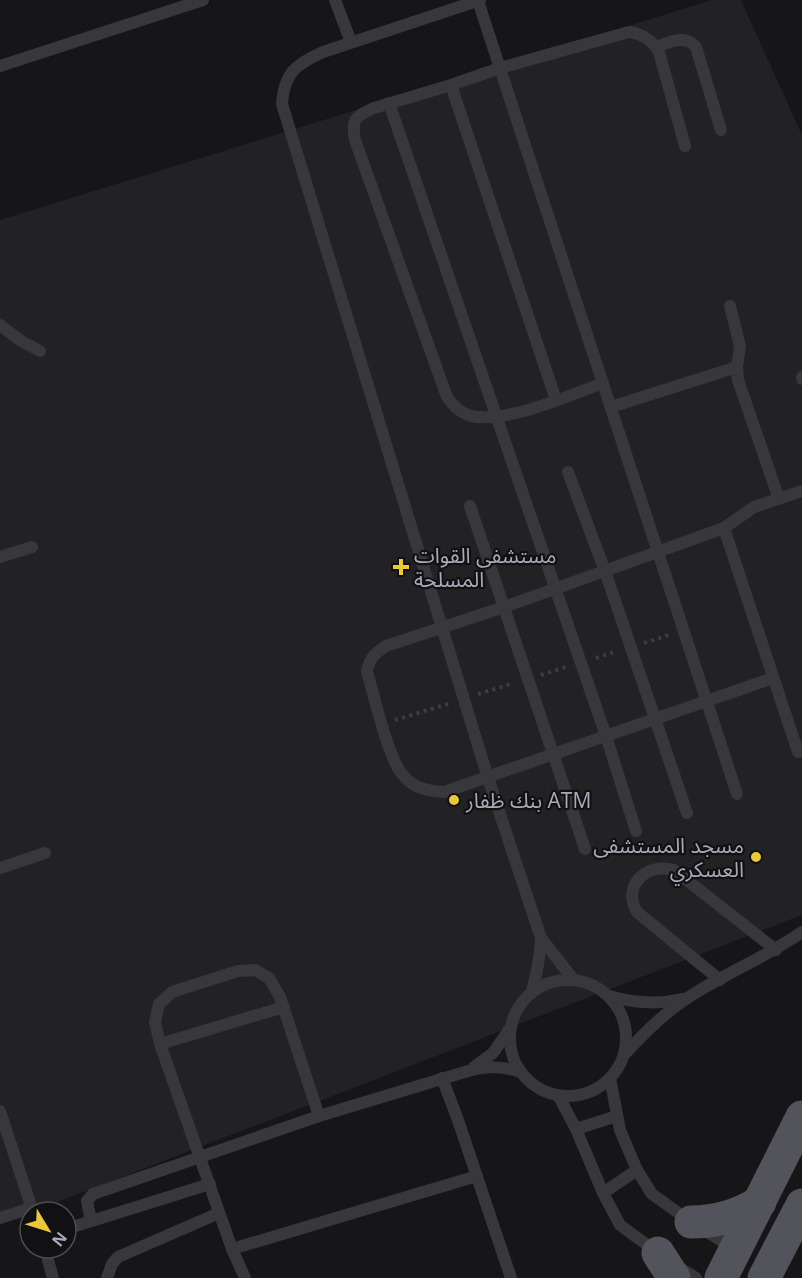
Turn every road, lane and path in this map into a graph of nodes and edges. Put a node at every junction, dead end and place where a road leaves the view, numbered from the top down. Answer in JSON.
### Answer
{"nodes":[{"id":1,"x":203,"y":0,"type":"edge"},
{"id":2,"x":335,"y":0,"type":"edge"},
{"id":3,"x":479,"y":0,"type":"edge"},
{"id":4,"x":351,"y":42,"type":"junction"},
{"id":5,"x":656,"y":47,"type":"junction"},
{"id":6,"x":0,"y":66,"type":"edge"},
{"id":7,"x":500,"y":68,"type":"junction"},
{"id":8,"x":451,"y":86,"type":"junction"},
{"id":9,"x":389,"y":103,"type":"junction"},
{"id":10,"x":721,"y":130,"type":"dead end"},
{"id":11,"x":685,"y":146,"type":"dead end"},
{"id":12,"x":730,"y":306,"type":"dead end"},
{"id":13,"x":0,"y":325,"type":"edge"},
{"id":14,"x":40,"y":351,"type":"dead end"},
{"id":15,"x":736,"y":367,"type":"junction"},
{"id":16,"x":603,"y":383,"type":"junction"},
{"id":17,"x":556,"y":400,"type":"junction"},
{"id":18,"x":611,"y":407,"type":"junction"},
{"id":19,"x":497,"y":417,"type":"junction"},
{"id":20,"x":568,"y":472,"type":"dead end"},
{"id":21,"x":802,"y":491,"type":"edge"},
{"id":22,"x":779,"y":499,"type":"junction"},
{"id":23,"x":470,"y":506,"type":"dead end"},
{"id":24,"x":724,"y":528,"type":"junction"},
{"id":25,"x":32,"y":547,"type":"dead end"},
{"id":26,"x":659,"y":552,"type":"junction"},
{"id":27,"x":0,"y":557,"type":"edge"},
{"id":28,"x":605,"y":571,"type":"junction"},
{"id":29,"x":555,"y":589,"type":"junction"},
{"id":30,"x":504,"y":607,"type":"junction"},
{"id":31,"x":442,"y":628,"type":"junction"},
{"id":32,"x":773,"y":678,"type":"junction"},
{"id":33,"x":708,"y":701,"type":"junction"},
{"id":34,"x":657,"y":718,"type":"junction"},
{"id":35,"x":606,"y":736,"type":"junction"},
{"id":36,"x":798,"y":752,"type":"dead end"},
{"id":37,"x":554,"y":755,"type":"junction"},
{"id":38,"x":488,"y":778,"type":"junction"},
{"id":39,"x":737,"y":794,"type":"dead end"},
{"id":40,"x":687,"y":813,"type":"dead end"},
{"id":41,"x":636,"y":831,"type":"dead end"},
{"id":42,"x":585,"y":849,"type":"dead end"},
{"id":43,"x":45,"y":853,"type":"dead end"},
{"id":44,"x":0,"y":868,"type":"edge"},
{"id":45,"x":802,"y":932,"type":"edge"},
{"id":46,"x":541,"y":938,"type":"junction"},
{"id":47,"x":776,"y":950,"type":"junction"},
{"id":48,"x":573,"y":979,"type":"junction"},
{"id":49,"x":720,"y":980,"type":"junction"},
{"id":50,"x":531,"y":994,"type":"junction"},
{"id":51,"x":609,"y":996,"type":"junction"},
{"id":52,"x":687,"y":998,"type":"junction"},
{"id":53,"x":284,"y":1007,"type":"junction"},
{"id":54,"x":511,"y":1028,"type":"junction"},
{"id":55,"x":160,"y":1044,"type":"junction"},
{"id":56,"x":623,"y":1056,"type":"junction"},
{"id":57,"x":468,"y":1071,"type":"junction"},
{"id":58,"x":521,"y":1072,"type":"junction"},
{"id":59,"x":442,"y":1078,"type":"junction"},
{"id":60,"x":610,"y":1078,"type":"junction"},
{"id":61,"x":558,"y":1095,"type":"junction"},
{"id":62,"x":0,"y":1111,"type":"edge"},
{"id":63,"x":319,"y":1116,"type":"junction"},
{"id":64,"x":617,"y":1116,"type":"junction"},
{"id":65,"x":802,"y":1117,"type":"edge"},
{"id":66,"x":576,"y":1129,"type":"junction"},
{"id":67,"x":199,"y":1156,"type":"junction"},
{"id":68,"x":637,"y":1170,"type":"junction"},
{"id":69,"x":477,"y":1176,"type":"junction"},
{"id":70,"x":210,"y":1184,"type":"junction"},
{"id":71,"x":603,"y":1192,"type":"junction"},
{"id":72,"x":29,"y":1200,"type":"edge"},
{"id":73,"x":760,"y":1202,"type":"junction"},
{"id":74,"x":802,"y":1205,"type":"edge"},
{"id":75,"x":219,"y":1213,"type":"junction"},
{"id":76,"x":18,"y":1214,"type":"edge"},
{"id":77,"x":0,"y":1218,"type":"edge"},
{"id":78,"x":92,"y":1221,"type":"junction"},
{"id":79,"x":691,"y":1222,"type":"junction"},
{"id":80,"x":78,"y":1225,"type":"edge"},
{"id":81,"x":232,"y":1249,"type":"junction"},
{"id":82,"x":736,"y":1250,"type":"junction"},
{"id":83,"x":48,"y":1260,"type":"edge"},
{"id":84,"x":666,"y":1265,"type":"edge"},
{"id":85,"x":53,"y":1278,"type":"edge"},
{"id":86,"x":107,"y":1278,"type":"edge"},
{"id":87,"x":245,"y":1278,"type":"edge"},
{"id":88,"x":512,"y":1278,"type":"edge"},
{"id":89,"x":696,"y":1278,"type":"edge"},
{"id":90,"x":721,"y":1278,"type":"edge"},
{"id":91,"x":764,"y":1278,"type":"edge"}],
"edges":[{"from":1,"to":6,"type":"lane"},
{"from":2,"to":4,"type":"lane"},
{"from":3,"to":4,"type":"lane"},
{"from":3,"to":7,"type":"lane"},
{"from":4,"to":31,"type":"lane"},
{"from":5,"to":7,"type":"lane"},
{"from":5,"to":10,"type":"lane"},
{"from":5,"to":11,"type":"lane"},
{"from":7,"to":8,"type":"lane"},
{"from":7,"to":16,"type":"lane"},
{"from":8,"to":9,"type":"lane"},
{"from":8,"to":17,"type":"lane"},
{"from":9,"to":19,"type":"lane"},
{"from":9,"to":19,"type":"lane"},
{"from":12,"to":15,"type":"lane"},
{"from":13,"to":14,"type":"lane"},
{"from":15,"to":18,"type":"lane"},
{"from":15,"to":22,"type":"lane"},
{"from":16,"to":17,"type":"lane"},
{"from":16,"to":18,"type":"lane"},
{"from":17,"to":19,"type":"lane"},
{"from":18,"to":26,"type":"lane"},
{"from":19,"to":29,"type":"lane"},
{"from":20,"to":28,"type":"lane"},
{"from":21,"to":22,"type":"lane"},
{"from":22,"to":24,"type":"lane"},
{"from":23,"to":30,"type":"lane"},
{"from":24,"to":26,"type":"lane"},
{"from":24,"to":32,"type":"lane"},
{"from":25,"to":27,"type":"lane"},
{"from":26,"to":28,"type":"lane"},
{"from":26,"to":33,"type":"lane"},
{"from":28,"to":29,"type":"lane"},
{"from":28,"to":34,"type":"lane"},
{"from":29,"to":30,"type":"lane"},
{"from":29,"to":35,"type":"lane"},
{"from":30,"to":31,"type":"lane"},
{"from":30,"to":37,"type":"lane"},
{"from":31,"to":38,"type":"lane"},
{"from":31,"to":38,"type":"lane"},
{"from":32,"to":33,"type":"lane"},
{"from":32,"to":36,"type":"lane"},
{"from":33,"to":34,"type":"lane"},
{"from":33,"to":39,"type":"lane"},
{"from":34,"to":35,"type":"lane"},
{"from":34,"to":40,"type":"lane"},
{"from":35,"to":37,"type":"lane"},
{"from":35,"to":41,"type":"lane"},
{"from":37,"to":38,"type":"lane"},
{"from":37,"to":42,"type":"lane"},
{"from":38,"to":46,"type":"lane"},
{"from":43,"to":44,"type":"lane"},
{"from":45,"to":47,"type":"lane"},
{"from":46,"to":48,"type":"lane"},
{"from":46,"to":50,"type":"lane"},
{"from":47,"to":49,"type":"lane"},
{"from":47,"to":49,"type":"lane"},
{"from":48,"to":50,"type":"lane"},
{"from":48,"to":51,"type":"lane"},
{"from":49,"to":52,"type":"lane"},
{"from":50,"to":54,"type":"lane"},
{"from":51,"to":52,"type":"lane"},
{"from":51,"to":56,"type":"lane"},
{"from":52,"to":56,"type":"lane"},
{"from":53,"to":55,"type":"lane"},
{"from":53,"to":55,"type":"lane"},
{"from":53,"to":63,"type":"lane"},
{"from":54,"to":57,"type":"lane"},
{"from":54,"to":58,"type":"lane"},
{"from":55,"to":67,"type":"lane"},
{"from":56,"to":60,"type":"lane"},
{"from":57,"to":58,"type":"lane"},
{"from":57,"to":59,"type":"lane"},
{"from":58,"to":61,"type":"lane"},
{"from":59,"to":63,"type":"lane"},
{"from":59,"to":69,"type":"lane"},
{"from":60,"to":61,"type":"lane"},
{"from":60,"to":64,"type":"lane"},
{"from":61,"to":66,"type":"lane"},
{"from":62,"to":72,"type":"lane"},
{"from":63,"to":67,"type":"lane"},
{"from":64,"to":66,"type":"lane"},
{"from":64,"to":68,"type":"lane"},
{"from":65,"to":73,"type":"main road"},
{"from":66,"to":71,"type":"lane"},
{"from":67,"to":70,"type":"lane"},
{"from":67,"to":78,"type":"lane"},
{"from":68,"to":71,"type":"lane"},
{"from":68,"to":79,"type":"lane"},
{"from":69,"to":81,"type":"lane"},
{"from":69,"to":88,"type":"lane"},
{"from":70,"to":75,"type":"lane"},
{"from":70,"to":78,"type":"lane"},
{"from":71,"to":84,"type":"lane"},
{"from":73,"to":79,"type":"main road"},
{"from":73,"to":82,"type":"main road"},
{"from":74,"to":91,"type":"main road"},
{"from":75,"to":81,"type":"lane"},
{"from":75,"to":86,"type":"lane"},
{"from":76,"to":77,"type":"lane"},
{"from":78,"to":80,"type":"lane"},
{"from":79,"to":82,"type":"lane"},
{"from":81,"to":87,"type":"lane"},
{"from":82,"to":90,"type":"main road"},
{"from":83,"to":85,"type":"lane"},
{"from":84,"to":89,"type":"lane"}]}
